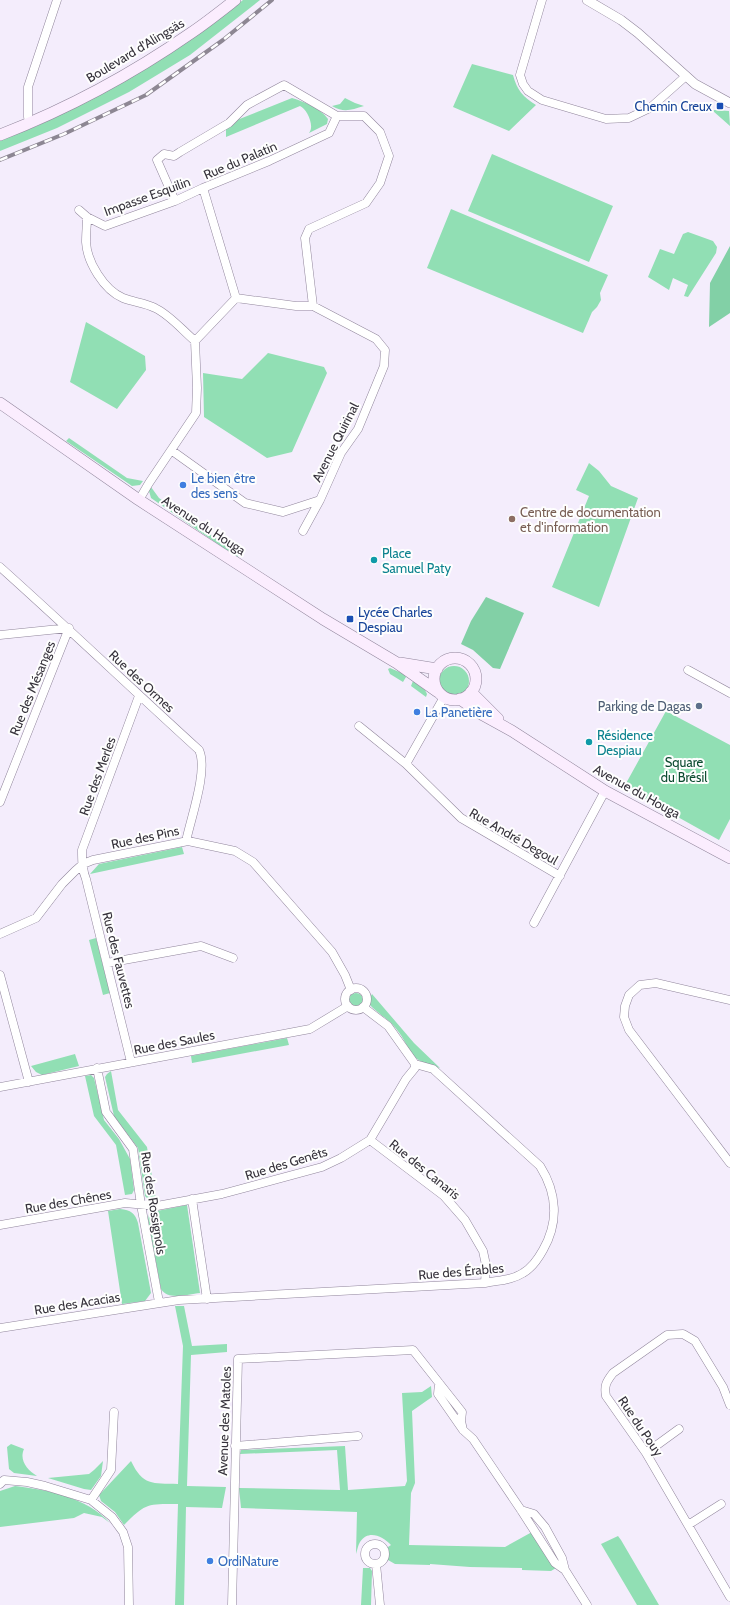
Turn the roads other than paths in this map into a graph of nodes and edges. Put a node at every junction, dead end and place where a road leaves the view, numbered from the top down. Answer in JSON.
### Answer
{"nodes":[{"id":1,"x":57,"y":0,"type":"edge"},
{"id":2,"x":223,"y":0,"type":"edge"},
{"id":3,"x":235,"y":0,"type":"edge"},
{"id":4,"x":542,"y":0,"type":"edge"},
{"id":5,"x":587,"y":0,"type":"edge"},
{"id":6,"x":686,"y":76,"type":"junction"},
{"id":7,"x":716,"y":95,"type":"junction"},
{"id":8,"x":730,"y":96,"type":"edge"},
{"id":9,"x":730,"y":104,"type":"edge"},
{"id":10,"x":337,"y":116,"type":"junction"},
{"id":11,"x":28,"y":117,"type":"junction"},
{"id":12,"x":0,"y":128,"type":"edge"},
{"id":13,"x":0,"y":135,"type":"edge"},
{"id":14,"x":203,"y":188,"type":"junction"},
{"id":15,"x":175,"y":200,"type":"junction"},
{"id":16,"x":79,"y":210,"type":"dead end"},
{"id":17,"x":87,"y":217,"type":"junction"},
{"id":18,"x":236,"y":298,"type":"junction"},
{"id":19,"x":313,"y":306,"type":"junction"},
{"id":20,"x":195,"y":341,"type":"junction"},
{"id":21,"x":0,"y":403,"type":"edge"},
{"id":22,"x":171,"y":450,"type":"junction"},
{"id":23,"x":139,"y":500,"type":"junction"},
{"id":24,"x":320,"y":500,"type":"junction"},
{"id":25,"x":303,"y":531,"type":"dead end"},
{"id":26,"x":0,"y":566,"type":"edge"},
{"id":27,"x":69,"y":628,"type":"junction"},
{"id":28,"x":0,"y":634,"type":"edge"},
{"id":29,"x":397,"y":663,"type":"junction"},
{"id":30,"x":437,"y":669,"type":"junction"},
{"id":31,"x":688,"y":670,"type":"dead end"},
{"id":32,"x":729,"y":691,"type":"edge"},
{"id":33,"x":471,"y":692,"type":"junction"},
{"id":34,"x":441,"y":695,"type":"junction"},
{"id":35,"x":139,"y":696,"type":"junction"},
{"id":36,"x":460,"y":699,"type":"junction"},
{"id":37,"x":359,"y":726,"type":"dead end"},
{"id":38,"x":512,"y":731,"type":"junction"},
{"id":39,"x":406,"y":764,"type":"junction"},
{"id":40,"x":605,"y":791,"type":"junction"},
{"id":41,"x":0,"y":802,"type":"edge"},
{"id":42,"x":188,"y":841,"type":"junction"},
{"id":43,"x":730,"y":858,"type":"edge"},
{"id":44,"x":83,"y":864,"type":"junction"},
{"id":45,"x":560,"y":876,"type":"junction"},
{"id":46,"x":534,"y":923,"type":"dead end"},
{"id":47,"x":0,"y":934,"type":"edge"},
{"id":48,"x":233,"y":958,"type":"dead end"},
{"id":49,"x":107,"y":963,"type":"junction"},
{"id":50,"x":0,"y":975,"type":"edge"},
{"id":51,"x":351,"y":990,"type":"junction"},
{"id":52,"x":730,"y":1000,"type":"edge"},
{"id":53,"x":348,"y":1006,"type":"junction"},
{"id":54,"x":363,"y":1007,"type":"junction"},
{"id":55,"x":131,"y":1062,"type":"junction"},
{"id":56,"x":415,"y":1064,"type":"junction"},
{"id":57,"x":97,"y":1068,"type":"junction"},
{"id":58,"x":29,"y":1082,"type":"junction"},
{"id":59,"x":0,"y":1087,"type":"edge"},
{"id":60,"x":370,"y":1140,"type":"junction"},
{"id":61,"x":730,"y":1163,"type":"edge"},
{"id":62,"x":192,"y":1199,"type":"junction"},
{"id":63,"x":141,"y":1205,"type":"junction"},
{"id":64,"x":0,"y":1225,"type":"edge"},
{"id":65,"x":485,"y":1283,"type":"junction"},
{"id":66,"x":207,"y":1299,"type":"junction"},
{"id":67,"x":159,"y":1302,"type":"junction"},
{"id":68,"x":0,"y":1328,"type":"edge"},
{"id":69,"x":730,"y":1405,"type":"edge"},
{"id":70,"x":114,"y":1412,"type":"dead end"},
{"id":71,"x":679,"y":1429,"type":"dead end"},
{"id":72,"x":358,"y":1436,"type":"dead end"},
{"id":73,"x":235,"y":1446,"type":"junction"},
{"id":74,"x":646,"y":1453,"type":"junction"},
{"id":75,"x":0,"y":1484,"type":"edge"},
{"id":76,"x":91,"y":1500,"type":"junction"},
{"id":77,"x":721,"y":1504,"type":"dead end"},
{"id":78,"x":688,"y":1525,"type":"junction"},
{"id":79,"x":376,"y":1564,"type":"dead end"},
{"id":80,"x":730,"y":1597,"type":"edge"},
{"id":81,"x":378,"y":1603,"type":"edge"},
{"id":82,"x":129,"y":1605,"type":"edge"},
{"id":83,"x":232,"y":1605,"type":"edge"},
{"id":84,"x":587,"y":1605,"type":"edge"}],
"edges":[{"from":1,"to":11,"type":"street"},
{"from":2,"to":11,"type":"main road","name":"Boulevard d'Alingsäs"},
{"from":3,"to":13,"type":"main road","name":"Boulevard d'Alingsäs"},
{"from":4,"to":6,"type":"street"},
{"from":5,"to":6,"type":"street"},
{"from":6,"to":7,"type":"street"},
{"from":7,"to":8,"type":"street"},
{"from":7,"to":9,"type":"street"},
{"from":10,"to":14,"type":"street","name":"Rue du Palatin"},
{"from":10,"to":15,"type":"street"},
{"from":10,"to":19,"type":"street"},
{"from":11,"to":12,"type":"main road","name":"Boulevard d'Alingsäs"},
{"from":14,"to":15,"type":"street","name":"Impasse Esquilin"},
{"from":14,"to":18,"type":"street","name":"Rue du Palatin"},
{"from":15,"to":17,"type":"street","name":"Impasse Esquilin"},
{"from":16,"to":17,"type":"street","name":"Impasse Esquilin"},
{"from":17,"to":20,"type":"street"},
{"from":18,"to":19,"type":"street","name":"Avenue Quirinal"},
{"from":18,"to":20,"type":"street"},
{"from":19,"to":24,"type":"street","name":"Avenue Quirinal"},
{"from":20,"to":22,"type":"street"},
{"from":21,"to":23,"type":"main road","name":"Avenue du Houga"},
{"from":22,"to":23,"type":"street"},
{"from":22,"to":24,"type":"street","name":"Avenue Quirinal"},
{"from":23,"to":29,"type":"main road","name":"Avenue du Houga"},
{"from":24,"to":25,"type":"street"},
{"from":26,"to":27,"type":"street","name":"Rue des Ormes"},
{"from":27,"to":28,"type":"street"},
{"from":27,"to":35,"type":"street","name":"Rue des Ormes"},
{"from":27,"to":41,"type":"street","name":"Rue des Mésanges"},
{"from":29,"to":30,"type":"main road","name":"Avenue du Houga"},
{"from":29,"to":34,"type":"main road","name":"Avenue du Houga"},
{"from":30,"to":33,"type":"main road"},
{"from":30,"to":34,"type":"main road"},
{"from":31,"to":32,"type":"street"},
{"from":33,"to":36,"type":"main road"},
{"from":33,"to":38,"type":"main road"},
{"from":34,"to":36,"type":"main road"},
{"from":34,"to":39,"type":"street"},
{"from":35,"to":42,"type":"street","name":"Rue des Ormes"},
{"from":35,"to":44,"type":"street","name":"Rue des Merles"},
{"from":36,"to":38,"type":"main road"},
{"from":37,"to":39,"type":"street","name":"Rue André Degoul"},
{"from":38,"to":40,"type":"main road","name":"Avenue du Houga"},
{"from":39,"to":45,"type":"street","name":"Rue André Degoul"},
{"from":40,"to":43,"type":"main road","name":"Avenue du Houga"},
{"from":40,"to":45,"type":"street"},
{"from":42,"to":44,"type":"street","name":"Rue des Pins"},
{"from":42,"to":51,"type":"street","name":"Rue des Pins"},
{"from":44,"to":47,"type":"street","name":"Rue des Pins"},
{"from":44,"to":49,"type":"street","name":"Rue des Fauvettes"},
{"from":45,"to":46,"type":"street"},
{"from":48,"to":49,"type":"street"},
{"from":49,"to":55,"type":"street","name":"Rue des Fauvettes"},
{"from":50,"to":58,"type":"street"},
{"from":51,"to":53,"type":"street"},
{"from":51,"to":54,"type":"street"},
{"from":52,"to":61,"type":"street"},
{"from":53,"to":54,"type":"street"},
{"from":53,"to":55,"type":"street","name":"Rue des Saules"},
{"from":54,"to":56,"type":"street"},
{"from":55,"to":57,"type":"street","name":"Rue des Saules"},
{"from":56,"to":60,"type":"street","name":"Rue des Genêts"},
{"from":56,"to":65,"type":"street","name":"Rue des Érables"},
{"from":57,"to":58,"type":"street","name":"Rue des Saules"},
{"from":57,"to":63,"type":"street","name":"Rue des Rossignols"},
{"from":58,"to":59,"type":"street","name":"Rue des Saules"},
{"from":60,"to":62,"type":"street","name":"Rue des Genêts"},
{"from":60,"to":65,"type":"street","name":"Rue des Canaris"},
{"from":62,"to":63,"type":"street","name":"Rue des Genêts"},
{"from":62,"to":66,"type":"street"},
{"from":63,"to":64,"type":"street","name":"Rue des Chênes"},
{"from":63,"to":67,"type":"street","name":"Rue des Rossignols"},
{"from":65,"to":66,"type":"street","name":"Rue des Érables"},
{"from":66,"to":67,"type":"street","name":"Rue des Érables"},
{"from":67,"to":68,"type":"street","name":"Rue des Acacias"},
{"from":69,"to":74,"type":"street","name":"Rue du Pouy"},
{"from":70,"to":76,"type":"street"},
{"from":71,"to":74,"type":"street"},
{"from":72,"to":73,"type":"street"},
{"from":73,"to":83,"type":"street","name":"Avenue des Matoles"},
{"from":73,"to":84,"type":"street","name":"Avenue des Matoles"},
{"from":74,"to":78,"type":"street","name":"Rue du Pouy"},
{"from":75,"to":76,"type":"street"},
{"from":76,"to":82,"type":"street"},
{"from":77,"to":78,"type":"street"},
{"from":78,"to":80,"type":"street","name":"Rue du Pouy"},
{"from":79,"to":81,"type":"street"}]}
